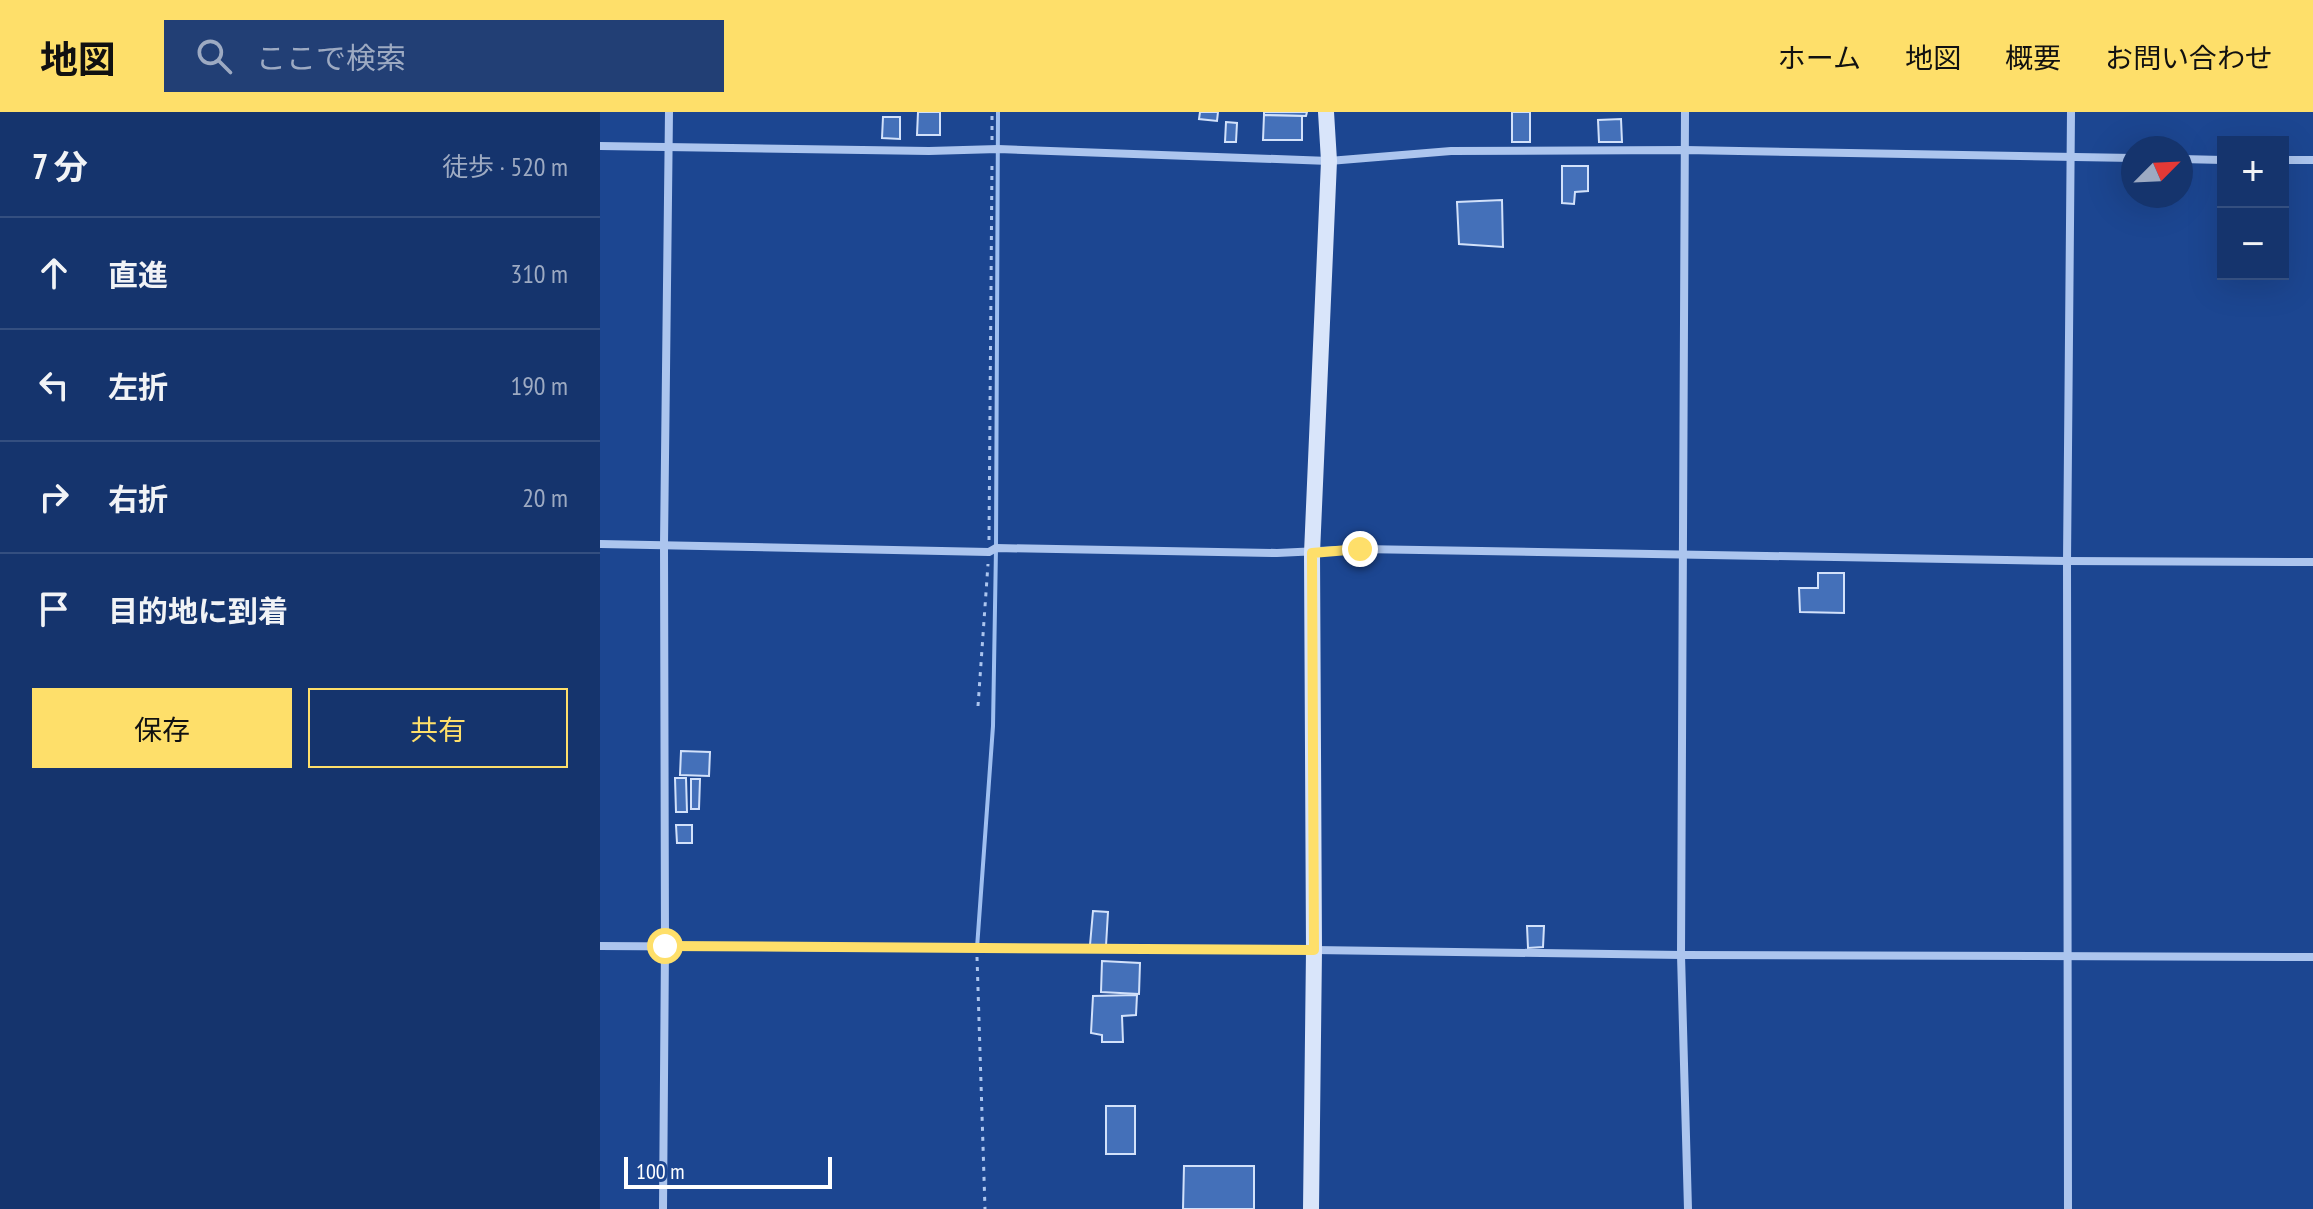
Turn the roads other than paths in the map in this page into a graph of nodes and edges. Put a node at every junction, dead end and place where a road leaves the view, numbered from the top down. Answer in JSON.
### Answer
{"nodes":[{"id":1,"x":669,"y":112,"type":"edge"},
{"id":2,"x":1326,"y":112,"type":"edge"},
{"id":3,"x":1685,"y":112,"type":"edge"},
{"id":4,"x":2071,"y":112,"type":"edge"},
{"id":5,"x":600,"y":146,"type":"edge"},
{"id":6,"x":669,"y":146,"type":"junction"},
{"id":7,"x":1685,"y":150,"type":"junction"},
{"id":8,"x":2071,"y":155,"type":"junction"},
{"id":9,"x":2121,"y":157,"type":"edge"},
{"id":10,"x":2193,"y":159,"type":"edge"},
{"id":11,"x":2217,"y":160,"type":"edge"},
{"id":12,"x":2289,"y":160,"type":"edge"},
{"id":13,"x":2313,"y":160,"type":"edge"},
{"id":14,"x":1329,"y":161,"type":"junction"},
{"id":15,"x":600,"y":544,"type":"edge"},
{"id":16,"x":664,"y":544,"type":"junction"},
{"id":17,"x":1312,"y":553,"type":"junction"},
{"id":18,"x":1684,"y":553,"type":"junction"},
{"id":19,"x":2067,"y":561,"type":"junction"},
{"id":20,"x":2313,"y":562,"type":"edge"},
{"id":21,"x":600,"y":946,"type":"edge"},
{"id":22,"x":665,"y":946,"type":"junction"},
{"id":23,"x":1314,"y":950,"type":"junction"},
{"id":24,"x":1681,"y":955,"type":"junction"},
{"id":25,"x":2068,"y":955,"type":"junction"},
{"id":26,"x":2313,"y":957,"type":"edge"},
{"id":27,"x":663,"y":1209,"type":"edge"},
{"id":28,"x":1311,"y":1209,"type":"edge"},
{"id":29,"x":1688,"y":1209,"type":"edge"},
{"id":30,"x":2068,"y":1209,"type":"edge"}],
"edges":[{"from":1,"to":6,"type":"street"},
{"from":2,"to":14,"type":"street"},
{"from":3,"to":7,"type":"street"},
{"from":4,"to":8,"type":"street"},
{"from":5,"to":6,"type":"street"},
{"from":6,"to":14,"type":"street"},
{"from":6,"to":16,"type":"street"},
{"from":7,"to":8,"type":"street"},
{"from":7,"to":14,"type":"street"},
{"from":7,"to":18,"type":"street"},
{"from":8,"to":9,"type":"street"},
{"from":8,"to":19,"type":"street"},
{"from":10,"to":11,"type":"street"},
{"from":12,"to":13,"type":"street"},
{"from":14,"to":17,"type":"street"},
{"from":15,"to":16,"type":"street"},
{"from":16,"to":17,"type":"street"},
{"from":16,"to":22,"type":"street"},
{"from":17,"to":18,"type":"street"},
{"from":17,"to":23,"type":"street"},
{"from":18,"to":19,"type":"street"},
{"from":18,"to":24,"type":"street"},
{"from":19,"to":20,"type":"street"},
{"from":19,"to":25,"type":"street"},
{"from":21,"to":22,"type":"street"},
{"from":22,"to":23,"type":"street"},
{"from":22,"to":27,"type":"street"},
{"from":23,"to":24,"type":"street"},
{"from":23,"to":28,"type":"street"},
{"from":24,"to":25,"type":"street"},
{"from":24,"to":29,"type":"street"},
{"from":25,"to":26,"type":"street"},
{"from":25,"to":30,"type":"street"}]}
